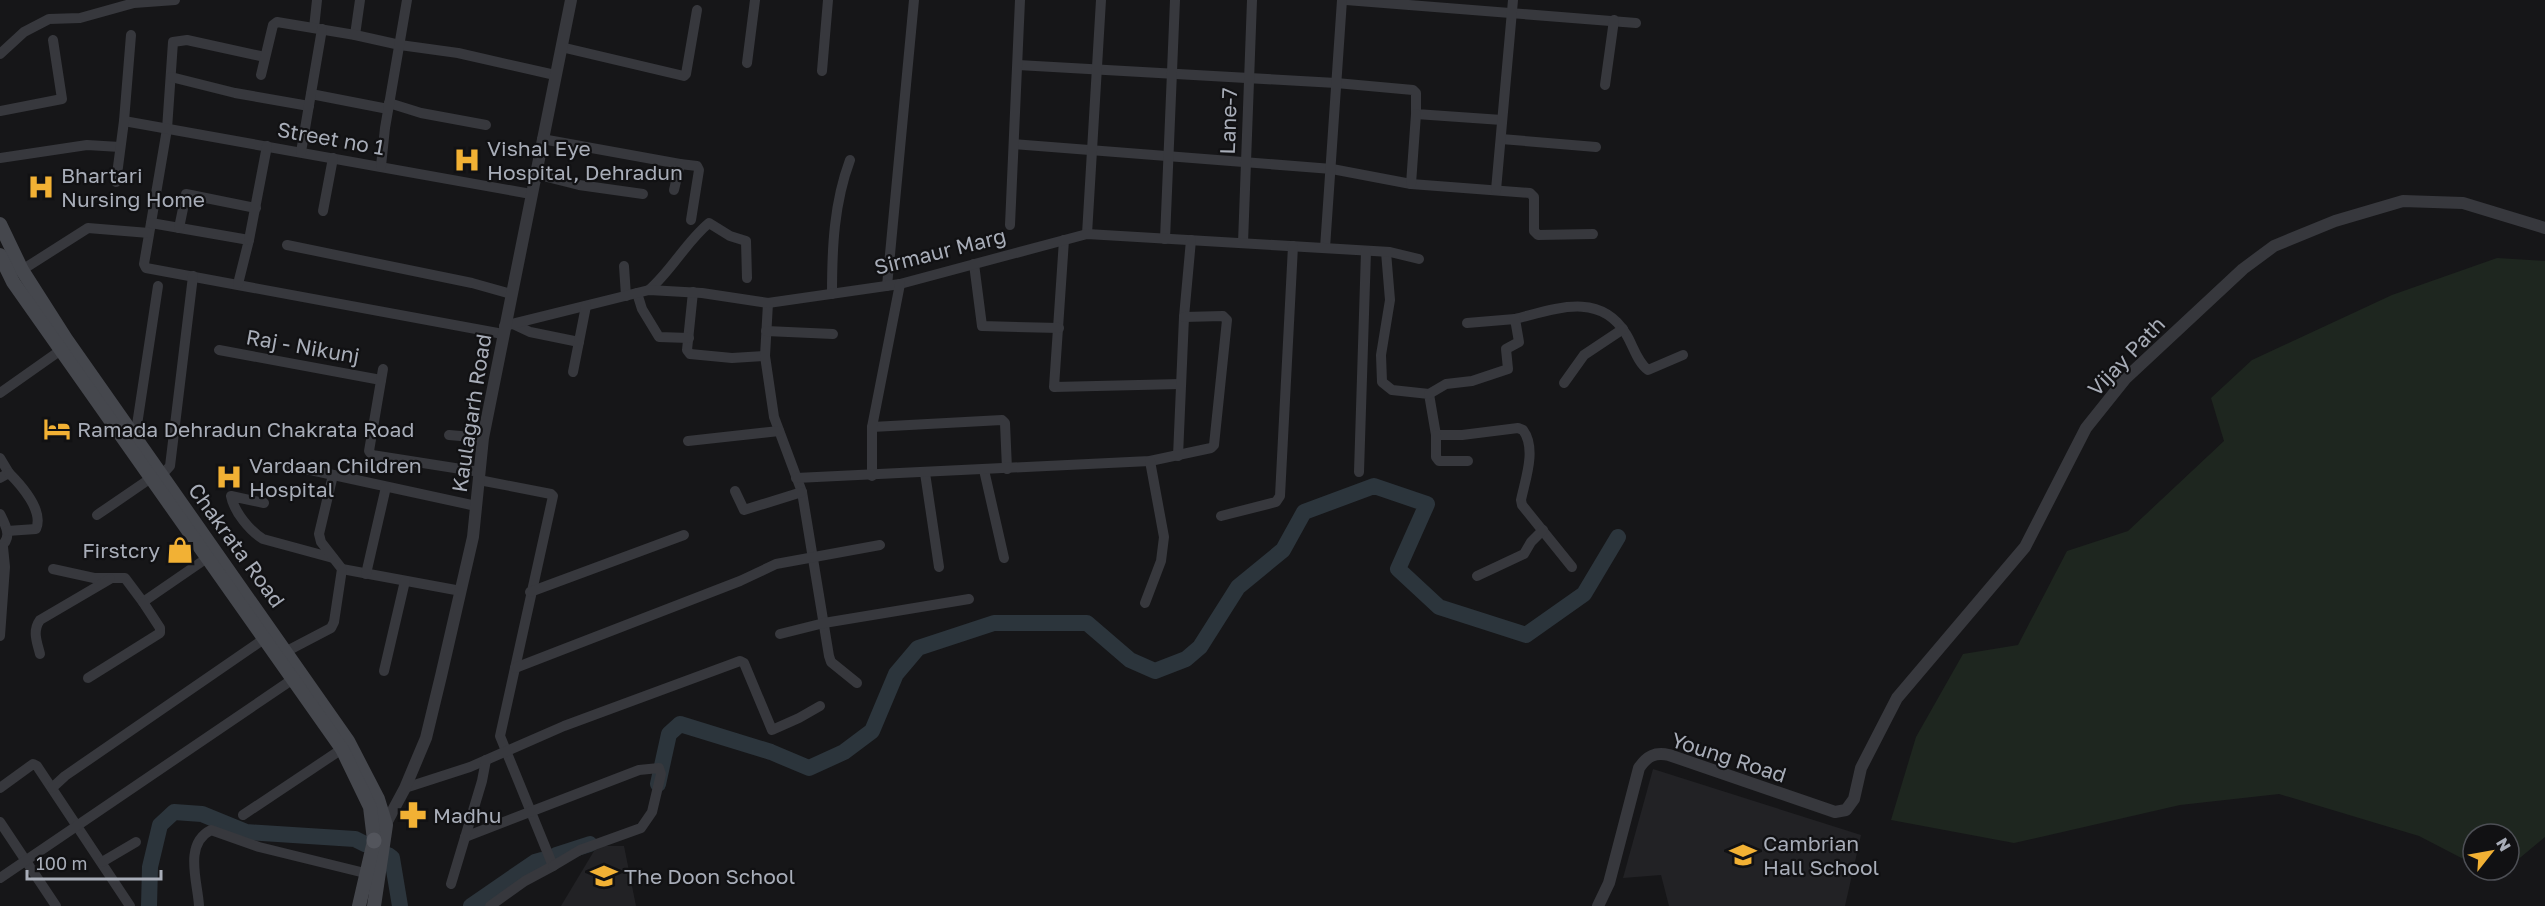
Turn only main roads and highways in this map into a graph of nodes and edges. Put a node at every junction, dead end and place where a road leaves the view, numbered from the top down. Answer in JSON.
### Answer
{"nodes":[{"id":1,"x":0,"y":226,"type":"edge"},
{"id":2,"x":0,"y":255,"type":"edge"},
{"id":3,"x":156,"y":477,"type":"junction"},
{"id":4,"x":297,"y":676,"type":"junction"},
{"id":5,"x":373,"y":875,"type":"junction"},
{"id":6,"x":359,"y":906,"type":"edge"},
{"id":7,"x":374,"y":906,"type":"edge"}],
"edges":[{"from":1,"to":3,"type":"main road","name":"Chakrata Road"},
{"from":2,"to":3,"type":"main road","name":"Chakrata Road"},
{"from":3,"to":4,"type":"main road","name":"Chakrata Road"},
{"from":3,"to":4,"type":"main road","name":"Chakrata Road"},
{"from":4,"to":5,"type":"main road","name":"Chakrata Road"},
{"from":4,"to":5,"type":"main road","name":"Chakrata Road"},
{"from":5,"to":6,"type":"main road","name":"Chakrata Road"},
{"from":5,"to":7,"type":"main road","name":"Chakrata Road"}]}
